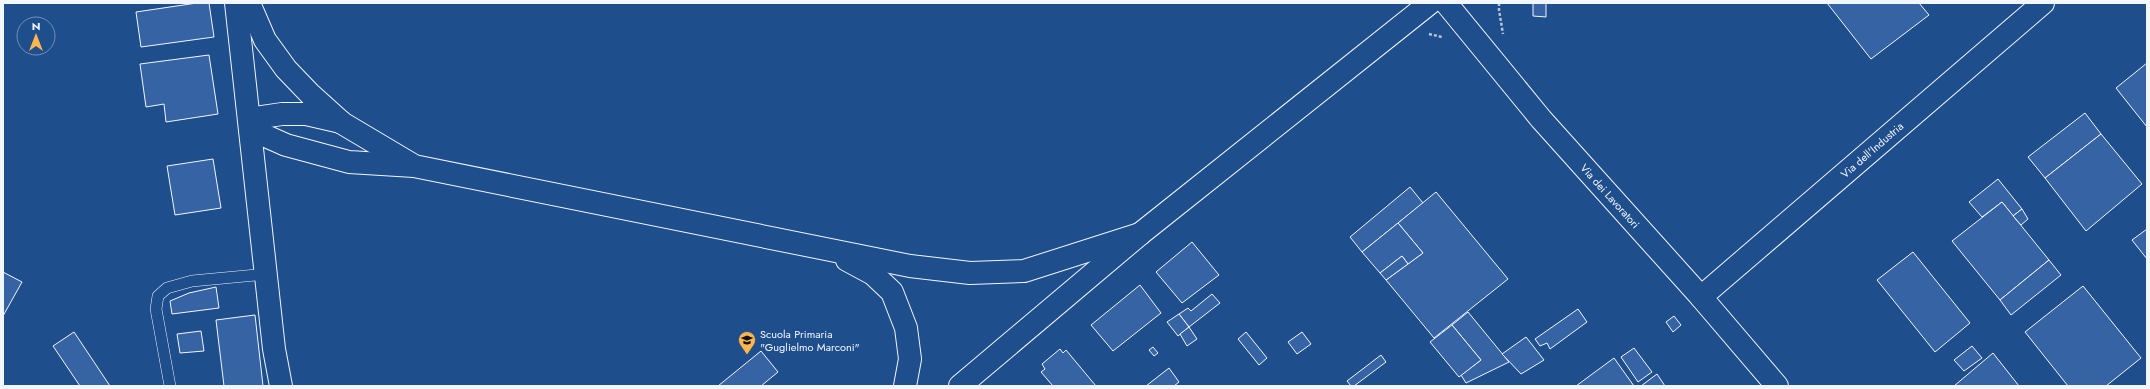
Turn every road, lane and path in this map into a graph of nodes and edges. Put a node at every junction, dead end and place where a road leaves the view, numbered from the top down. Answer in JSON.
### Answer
{"nodes":[{"id":1,"x":236,"y":3,"type":"edge"},
{"id":2,"x":249,"y":3,"type":"edge"},
{"id":3,"x":1430,"y":3,"type":"edge"},
{"id":4,"x":1446,"y":3,"type":"edge"},
{"id":5,"x":2043,"y":3,"type":"edge"},
{"id":6,"x":1424,"y":34,"type":"dead end"},
{"id":7,"x":1446,"y":41,"type":"dead end"},
{"id":8,"x":342,"y":123,"type":"junction"},
{"id":9,"x":250,"y":124,"type":"junction"},
{"id":10,"x":414,"y":166,"type":"junction"},
{"id":11,"x":1140,"y":234,"type":"junction"},
{"id":12,"x":826,"y":249,"type":"junction"},
{"id":13,"x":266,"y":274,"type":"junction"},
{"id":14,"x":1701,"y":297,"type":"junction"},
{"id":15,"x":170,"y":386,"type":"edge"},
{"id":16,"x":281,"y":386,"type":"edge"},
{"id":17,"x":905,"y":386,"type":"edge"},
{"id":18,"x":960,"y":386,"type":"edge"},
{"id":19,"x":1778,"y":386,"type":"edge"}],
"edges":[{"from":1,"to":9,"type":"main road"},
{"from":2,"to":8,"type":"main road"},
{"from":3,"to":11,"type":"main road"},
{"from":4,"to":14,"type":"main road","name":"Via dei Lavoratori"},
{"from":5,"to":14,"type":"main road","name":"Via dell'Industria"},
{"from":6,"to":7,"type":"path"},
{"from":8,"to":9,"type":"main road"},
{"from":8,"to":10,"type":"main road"},
{"from":9,"to":10,"type":"main road"},
{"from":9,"to":13,"type":"main road"},
{"from":10,"to":12,"type":"main road"},
{"from":11,"to":12,"type":"main road"},
{"from":11,"to":18,"type":"main road"},
{"from":12,"to":17,"type":"main road"},
{"from":13,"to":15,"type":"lane"},
{"from":13,"to":16,"type":"main road"},
{"from":14,"to":19,"type":"main road","name":"Via dei Lavoratori"}]}
